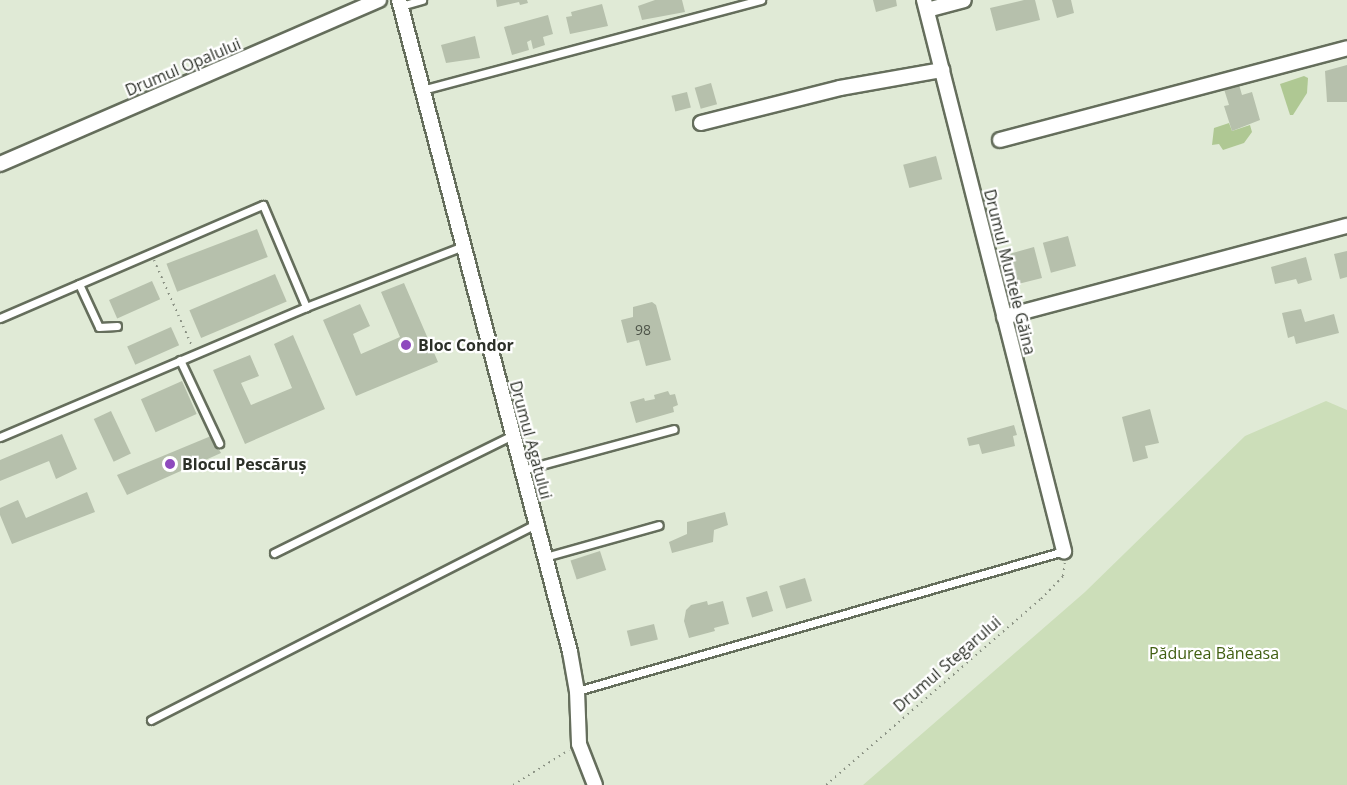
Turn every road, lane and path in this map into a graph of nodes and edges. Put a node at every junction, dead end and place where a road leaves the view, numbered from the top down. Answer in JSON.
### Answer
{"nodes":[{"id":1,"x":380,"y":0,"type":"edge"},
{"id":2,"x":422,"y":0,"type":"edge"},
{"id":3,"x":761,"y":0,"type":"edge"},
{"id":4,"x":964,"y":0,"type":"edge"},
{"id":5,"x":400,"y":3,"type":"edge"},
{"id":6,"x":926,"y":5,"type":"edge"},
{"id":7,"x":1347,"y":48,"type":"edge"},
{"id":8,"x":942,"y":70,"type":"junction"},
{"id":9,"x":422,"y":90,"type":"junction"},
{"id":10,"x":701,"y":123,"type":"dead end"},
{"id":11,"x":1000,"y":140,"type":"dead end"},
{"id":12,"x":0,"y":164,"type":"edge"},
{"id":13,"x":1347,"y":226,"type":"edge"},
{"id":14,"x":463,"y":246,"type":"junction"},
{"id":15,"x":151,"y":253,"type":"junction"},
{"id":16,"x":79,"y":284,"type":"junction"},
{"id":17,"x":306,"y":307,"type":"junction"},
{"id":18,"x":1004,"y":317,"type":"junction"},
{"id":19,"x":0,"y":318,"type":"edge"},
{"id":20,"x":117,"y":326,"type":"dead end"},
{"id":21,"x":196,"y":354,"type":"junction"},
{"id":22,"x":180,"y":360,"type":"junction"},
{"id":23,"x":674,"y":429,"type":"dead end"},
{"id":24,"x":513,"y":435,"type":"junction"},
{"id":25,"x":0,"y":437,"type":"edge"},
{"id":26,"x":219,"y":443,"type":"dead end"},
{"id":27,"x":522,"y":470,"type":"junction"},
{"id":28,"x":536,"y":524,"type":"junction"},
{"id":29,"x":659,"y":525,"type":"dead end"},
{"id":30,"x":1064,"y":551,"type":"junction"},
{"id":31,"x":274,"y":553,"type":"dead end"},
{"id":32,"x":545,"y":557,"type":"junction"},
{"id":33,"x":577,"y":691,"type":"junction"},
{"id":34,"x":152,"y":720,"type":"dead end"},
{"id":35,"x":579,"y":744,"type":"junction"},
{"id":36,"x":513,"y":785,"type":"edge"},
{"id":37,"x":595,"y":785,"type":"edge"},
{"id":38,"x":826,"y":785,"type":"edge"}],
"edges":[{"from":1,"to":12,"type":"street","name":"Drumul Opalului"},
{"from":2,"to":5,"type":"lane"},
{"from":3,"to":9,"type":"lane"},
{"from":4,"to":6,"type":"street"},
{"from":5,"to":9,"type":"street","name":"Drumul Agatului"},
{"from":6,"to":8,"type":"street","name":"Drumul Muntele Găina"},
{"from":7,"to":11,"type":"street"},
{"from":8,"to":10,"type":"street"},
{"from":8,"to":18,"type":"street","name":"Drumul Muntele Găina"},
{"from":9,"to":14,"type":"street","name":"Drumul Agatului"},
{"from":13,"to":18,"type":"street"},
{"from":14,"to":17,"type":"lane"},
{"from":14,"to":24,"type":"street","name":"Drumul Agatului"},
{"from":15,"to":16,"type":"lane"},
{"from":15,"to":17,"type":"lane"},
{"from":15,"to":21,"type":"path"},
{"from":16,"to":19,"type":"lane"},
{"from":16,"to":20,"type":"lane"},
{"from":17,"to":21,"type":"lane"},
{"from":18,"to":30,"type":"street","name":"Drumul Muntele Găina"},
{"from":21,"to":22,"type":"lane"},
{"from":22,"to":25,"type":"lane"},
{"from":22,"to":26,"type":"lane"},
{"from":23,"to":27,"type":"lane"},
{"from":24,"to":27,"type":"street","name":"Drumul Agatului"},
{"from":24,"to":31,"type":"lane"},
{"from":27,"to":28,"type":"street","name":"Drumul Agatului"},
{"from":28,"to":32,"type":"street","name":"Drumul Agatului"},
{"from":28,"to":34,"type":"lane"},
{"from":29,"to":32,"type":"lane"},
{"from":30,"to":33,"type":"lane"},
{"from":30,"to":38,"type":"path","name":"Drumul Stegarului"},
{"from":32,"to":33,"type":"street","name":"Drumul Agatului"},
{"from":33,"to":35,"type":"street","name":"Drumul Agatului"},
{"from":35,"to":36,"type":"path"},
{"from":35,"to":37,"type":"street","name":"Drumul Agatului"}]}
